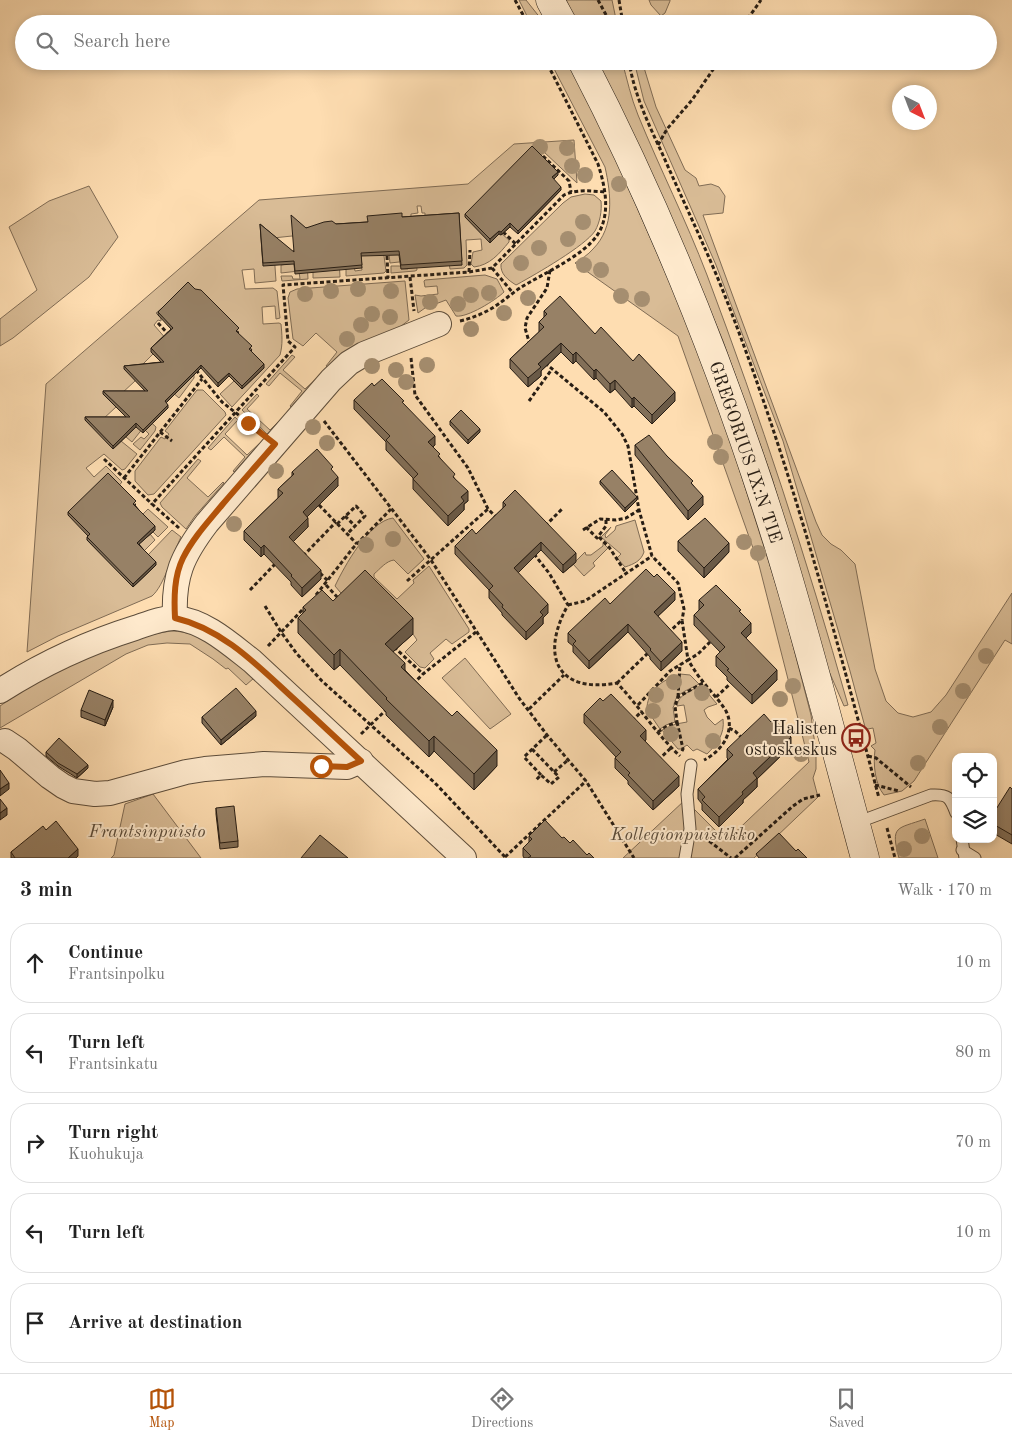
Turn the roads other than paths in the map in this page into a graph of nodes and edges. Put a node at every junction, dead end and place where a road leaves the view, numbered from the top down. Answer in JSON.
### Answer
{"nodes":[{"id":1,"x":550,"y":0,"type":"edge"},
{"id":2,"x":558,"y":15,"type":"edge"},
{"id":3,"x":586,"y":70,"type":"edge"},
{"id":4,"x":439,"y":324,"type":"road end"},
{"id":5,"x":175,"y":618,"type":"junction"},
{"id":6,"x":0,"y":691,"type":"edge"},
{"id":7,"x":5,"y":741,"type":"dead end"},
{"id":8,"x":358,"y":750,"type":"junction"},
{"id":9,"x":691,"y":766,"type":"road end"},
{"id":10,"x":952,"y":801,"type":"edge"},
{"id":11,"x":856,"y":823,"type":"junction"},
{"id":12,"x":963,"y":849,"type":"edge"},
{"id":13,"x":464,"y":858,"type":"edge"},
{"id":14,"x":685,"y":858,"type":"edge"},
{"id":15,"x":865,"y":858,"type":"edge"},
{"id":16,"x":975,"y":858,"type":"edge"}],
"edges":[{"from":1,"to":2,"type":"street"},
{"from":3,"to":11,"type":"street","name":"GREGORIUS IX:N TIE"},
{"from":4,"to":5,"type":"street"},
{"from":5,"to":6,"type":"street"},
{"from":5,"to":8,"type":"street"},
{"from":7,"to":8,"type":"street"},
{"from":8,"to":13,"type":"street"},
{"from":9,"to":14,"type":"lane"},
{"from":10,"to":11,"type":"lane"},
{"from":11,"to":15,"type":"street","name":"GREGORIUS IX:N TIE"},
{"from":12,"to":16,"type":"lane"}]}
